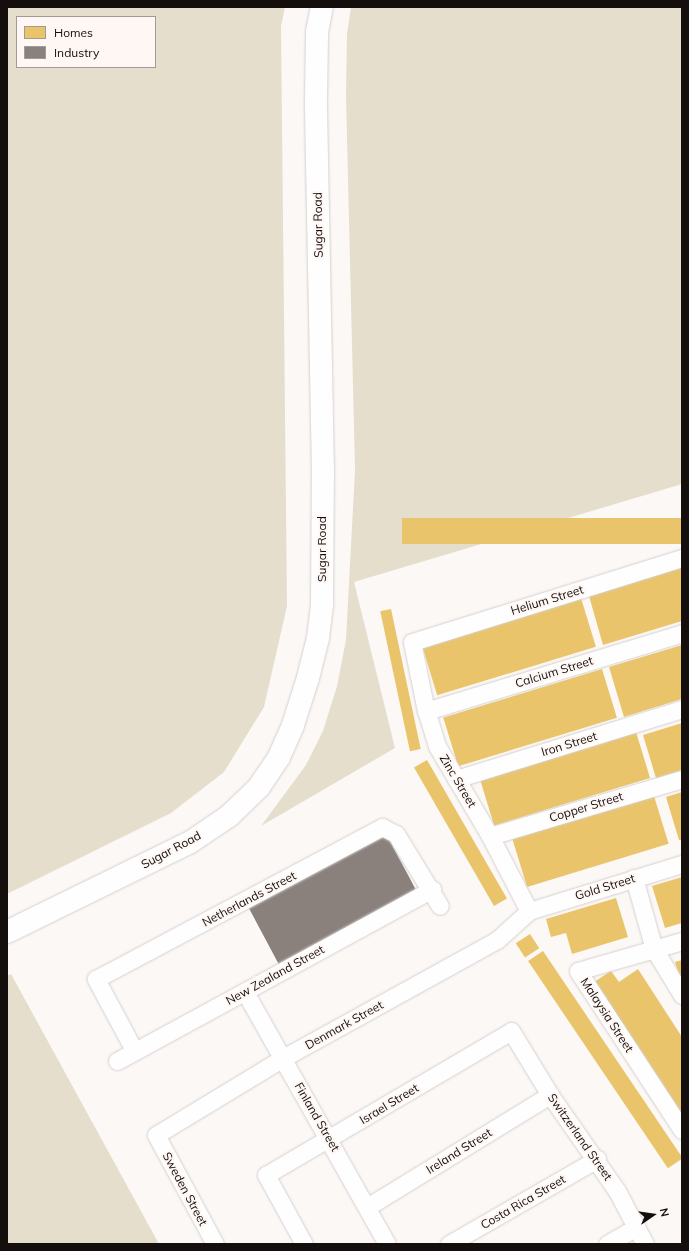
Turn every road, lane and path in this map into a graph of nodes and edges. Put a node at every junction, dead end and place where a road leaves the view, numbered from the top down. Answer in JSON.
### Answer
{"nodes":[{"id":1,"x":322,"y":7,"type":"edge"},
{"id":2,"x":682,"y":558,"type":"edge"},
{"id":3,"x":682,"y":633,"type":"edge"},
{"id":4,"x":412,"y":642,"type":"joint"},
{"id":5,"x":682,"y":709,"type":"edge"},
{"id":6,"x":426,"y":711,"type":"junction"},
{"id":7,"x":456,"y":779,"type":"junction"},
{"id":8,"x":682,"y":779,"type":"edge"},
{"id":9,"x":490,"y":836,"type":"junction"},
{"id":10,"x":682,"y":864,"type":"edge"},
{"id":11,"x":634,"y":878,"type":"junction"},
{"id":12,"x":432,"y":888,"type":"junction"},
{"id":13,"x":440,"y":906,"type":"dead end"},
{"id":14,"x":529,"y":911,"type":"junction"},
{"id":15,"x":7,"y":932,"type":"edge"},
{"id":16,"x":682,"y":941,"type":"edge"},
{"id":17,"x":654,"y":949,"type":"junction"},
{"id":18,"x":245,"y":992,"type":"junction"},
{"id":19,"x":682,"y":995,"type":"edge"},
{"id":20,"x":511,"y":1031,"type":"joint"},
{"id":21,"x":134,"y":1050,"type":"junction"},
{"id":22,"x":283,"y":1058,"type":"junction"},
{"id":23,"x":118,"y":1060,"type":"dead end"},
{"id":24,"x":550,"y":1095,"type":"junction"},
{"id":25,"x":682,"y":1130,"type":"edge"},
{"id":26,"x":156,"y":1135,"type":"joint"},
{"id":27,"x":330,"y":1139,"type":"junction"},
{"id":28,"x":597,"y":1159,"type":"junction"},
{"id":29,"x":367,"y":1207,"type":"junction"},
{"id":30,"x":636,"y":1227,"type":"junction"},
{"id":31,"x":215,"y":1244,"type":"edge"},
{"id":32,"x":304,"y":1244,"type":"edge"},
{"id":33,"x":387,"y":1244,"type":"edge"},
{"id":34,"x":449,"y":1244,"type":"edge"},
{"id":35,"x":607,"y":1244,"type":"edge"},
{"id":36,"x":645,"y":1244,"type":"edge"}],
"edges":[{"from":1,"to":15,"type":"main road","name":"Sugar Road"},
{"from":2,"to":4,"type":"street","name":"Helium Street"},
{"from":3,"to":6,"type":"street","name":"Calcium Street"},
{"from":4,"to":6,"type":"street","name":"Zinc Street"},
{"from":5,"to":7,"type":"street","name":"Iron Street"},
{"from":6,"to":7,"type":"street","name":"Zinc Street"},
{"from":7,"to":9,"type":"street","name":"Zinc Street"},
{"from":8,"to":9,"type":"street","name":"Copper Street"},
{"from":9,"to":14,"type":"street","name":"Zinc Street"},
{"from":10,"to":11,"type":"street","name":"Gold Street"},
{"from":11,"to":14,"type":"street","name":"Gold Street"},
{"from":11,"to":17,"type":"street"},
{"from":12,"to":13,"type":"street","name":"Netherlands Street"},
{"from":12,"to":18,"type":"street","name":"New Zealand Street"},
{"from":12,"to":21,"type":"street","name":"Netherlands Street"},
{"from":14,"to":22,"type":"street","name":"Denmark Street"},
{"from":16,"to":17,"type":"street","name":"Malaysia Street"},
{"from":17,"to":19,"type":"street"},
{"from":17,"to":25,"type":"street","name":"Malaysia Street"},
{"from":18,"to":21,"type":"street","name":"New Zealand Street"},
{"from":18,"to":22,"type":"street","name":"Finland Street"},
{"from":20,"to":24,"type":"street","name":"Switzerland Street"},
{"from":20,"to":27,"type":"street","name":"Israel Street"},
{"from":21,"to":23,"type":"street","name":"New Zealand Street"},
{"from":22,"to":26,"type":"street","name":"Denmark Street"},
{"from":22,"to":27,"type":"street","name":"Finland Street"},
{"from":24,"to":28,"type":"street","name":"Switzerland Street"},
{"from":24,"to":29,"type":"street","name":"Ireland Street"},
{"from":26,"to":31,"type":"street","name":"Sweden Street"},
{"from":27,"to":29,"type":"street","name":"Finland Street"},
{"from":27,"to":32,"type":"street","name":"Israel Street"},
{"from":28,"to":30,"type":"street","name":"Switzerland Street"},
{"from":28,"to":34,"type":"street","name":"Costa Rica Street"},
{"from":29,"to":33,"type":"street","name":"Finland Street"},
{"from":30,"to":35,"type":"street"},
{"from":30,"to":36,"type":"street","name":"Switzerland Street"}]}
